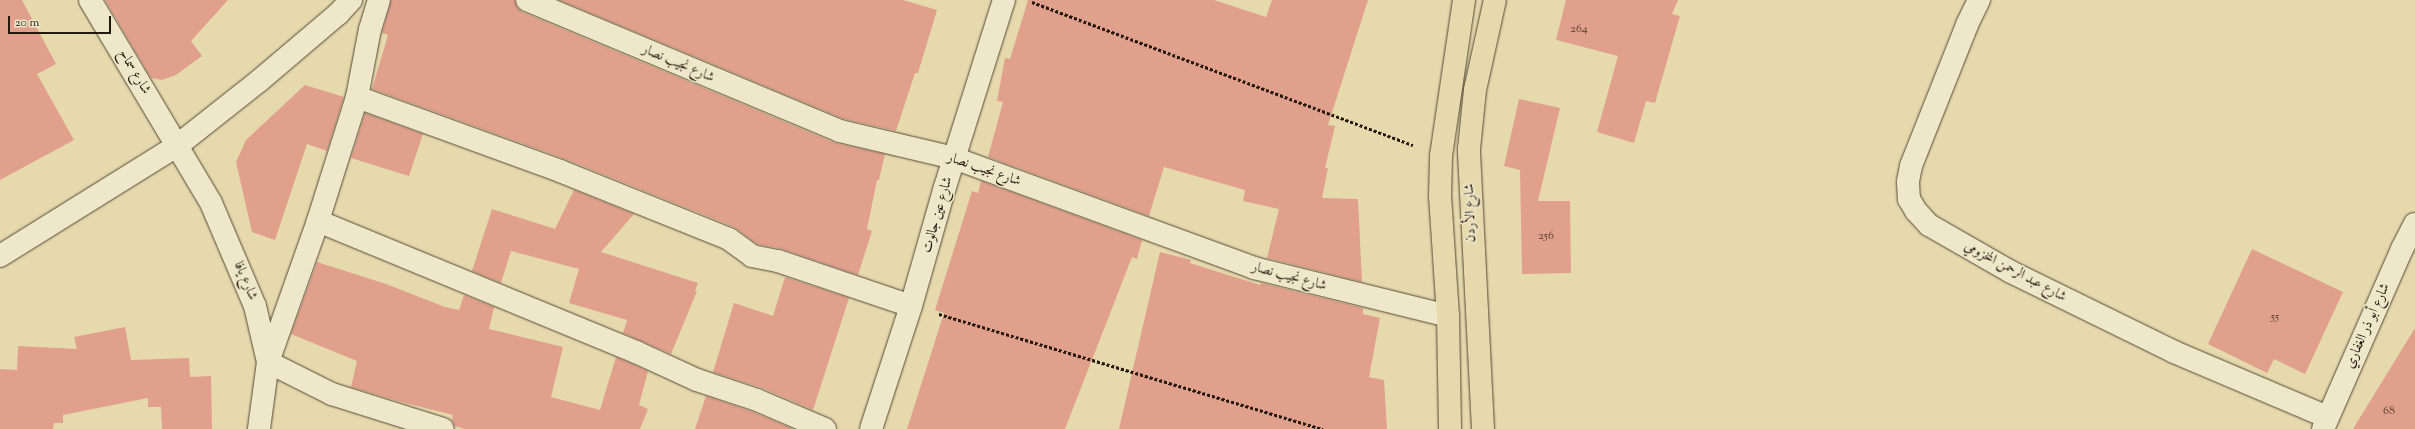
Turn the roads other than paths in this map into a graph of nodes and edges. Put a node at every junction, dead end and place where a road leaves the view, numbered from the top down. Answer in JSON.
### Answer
{"nodes":[{"id":1,"x":90,"y":0,"type":"edge"},
{"id":2,"x":351,"y":0,"type":"edge"},
{"id":3,"x":380,"y":0,"type":"edge"},
{"id":4,"x":527,"y":0,"type":"edge"},
{"id":5,"x":1004,"y":0,"type":"edge"},
{"id":6,"x":1464,"y":0,"type":"edge"},
{"id":7,"x":1495,"y":0,"type":"edge"},
{"id":8,"x":1979,"y":0,"type":"edge"},
{"id":9,"x":357,"y":97,"type":"junction"},
{"id":10,"x":178,"y":145,"type":"junction"},
{"id":11,"x":954,"y":158,"type":"junction"},
{"id":12,"x":318,"y":221,"type":"junction"},
{"id":13,"x":2415,"y":224,"type":"edge"},
{"id":14,"x":2408,"y":253,"type":"edge"},
{"id":15,"x":0,"y":256,"type":"edge"},
{"id":16,"x":911,"y":306,"type":"junction"},
{"id":17,"x":1448,"y":316,"type":"junction"},
{"id":18,"x":268,"y":362,"type":"junction"},
{"id":19,"x":2325,"y":423,"type":"edge"},
{"id":20,"x":259,"y":429,"type":"edge"},
{"id":21,"x":443,"y":429,"type":"edge"},
{"id":22,"x":825,"y":429,"type":"edge"},
{"id":23,"x":871,"y":429,"type":"edge"},
{"id":24,"x":1450,"y":429,"type":"edge"},
{"id":25,"x":1483,"y":429,"type":"edge"}],
"edges":[{"from":1,"to":10,"type":"street","name":"شارع سماح"},
{"from":2,"to":10,"type":"street"},
{"from":3,"to":9,"type":"street"},
{"from":4,"to":11,"type":"street","name":"شارع نجيب نصار"},
{"from":5,"to":11,"type":"street","name":"شارع عين جالوت"},
{"from":6,"to":17,"type":"highway","name":"شارع الأردن"},
{"from":7,"to":25,"type":"highway","name":"شارع الأردن"},
{"from":8,"to":19,"type":"street","name":"شارع عبد الرحمن المخزومي"},
{"from":9,"to":12,"type":"street"},
{"from":9,"to":16,"type":"street"},
{"from":10,"to":15,"type":"street"},
{"from":10,"to":18,"type":"street","name":"شارع يافا"},
{"from":11,"to":16,"type":"street","name":"شارع عين جالوت"},
{"from":11,"to":17,"type":"street","name":"شارع نجيب نصار"},
{"from":12,"to":18,"type":"street"},
{"from":12,"to":22,"type":"street"},
{"from":13,"to":14,"type":"street","name":"شارع أبو ذر الغفاري"},
{"from":14,"to":19,"type":"street","name":"شارع أبو ذر الغفاري"},
{"from":16,"to":23,"type":"street","name":"شارع عين جالوت"},
{"from":17,"to":24,"type":"highway","name":"شارع الأردن"},
{"from":18,"to":20,"type":"street","name":"شارع يافا"},
{"from":18,"to":21,"type":"street"}]}
